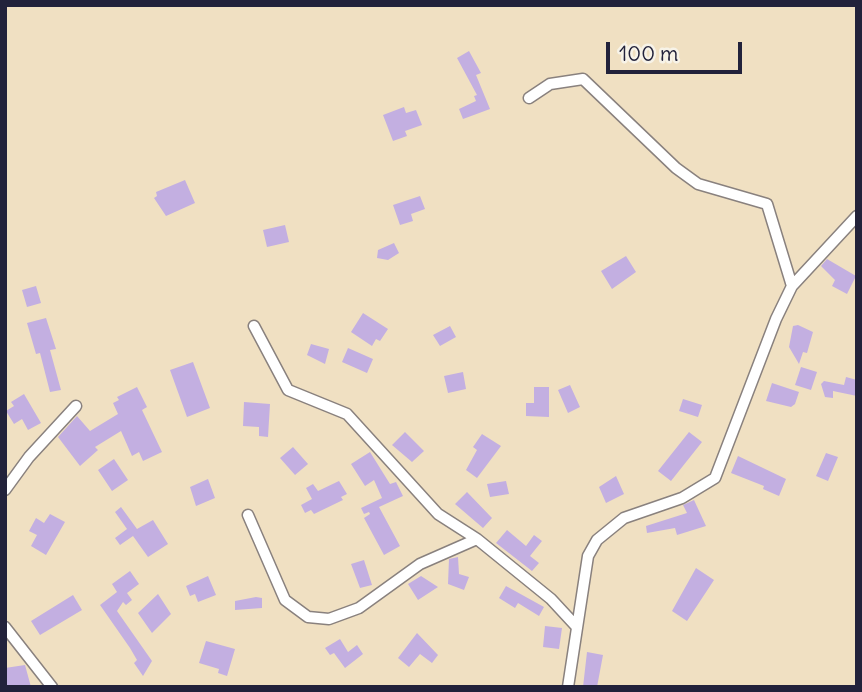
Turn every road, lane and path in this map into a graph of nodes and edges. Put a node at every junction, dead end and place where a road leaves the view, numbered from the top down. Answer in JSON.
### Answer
{"nodes":[{"id":1,"x":529,"y":97,"type":"dead end"},
{"id":2,"x":857,"y":216,"type":"edge"},
{"id":3,"x":792,"y":286,"type":"junction"},
{"id":4,"x":254,"y":326,"type":"dead end"},
{"id":5,"x":76,"y":406,"type":"dead end"},
{"id":6,"x":5,"y":490,"type":"edge"},
{"id":7,"x":248,"y":515,"type":"dead end"},
{"id":8,"x":477,"y":539,"type":"junction"},
{"id":9,"x":576,"y":626,"type":"junction"},
{"id":10,"x":5,"y":627,"type":"edge"},
{"id":11,"x":52,"y":687,"type":"edge"},
{"id":12,"x":568,"y":687,"type":"edge"}],
"edges":[{"from":1,"to":3,"type":"street"},
{"from":2,"to":3,"type":"street"},
{"from":3,"to":9,"type":"street"},
{"from":4,"to":8,"type":"street"},
{"from":5,"to":6,"type":"street"},
{"from":7,"to":8,"type":"street"},
{"from":8,"to":9,"type":"street"},
{"from":9,"to":12,"type":"street"},
{"from":10,"to":11,"type":"street"}]}
